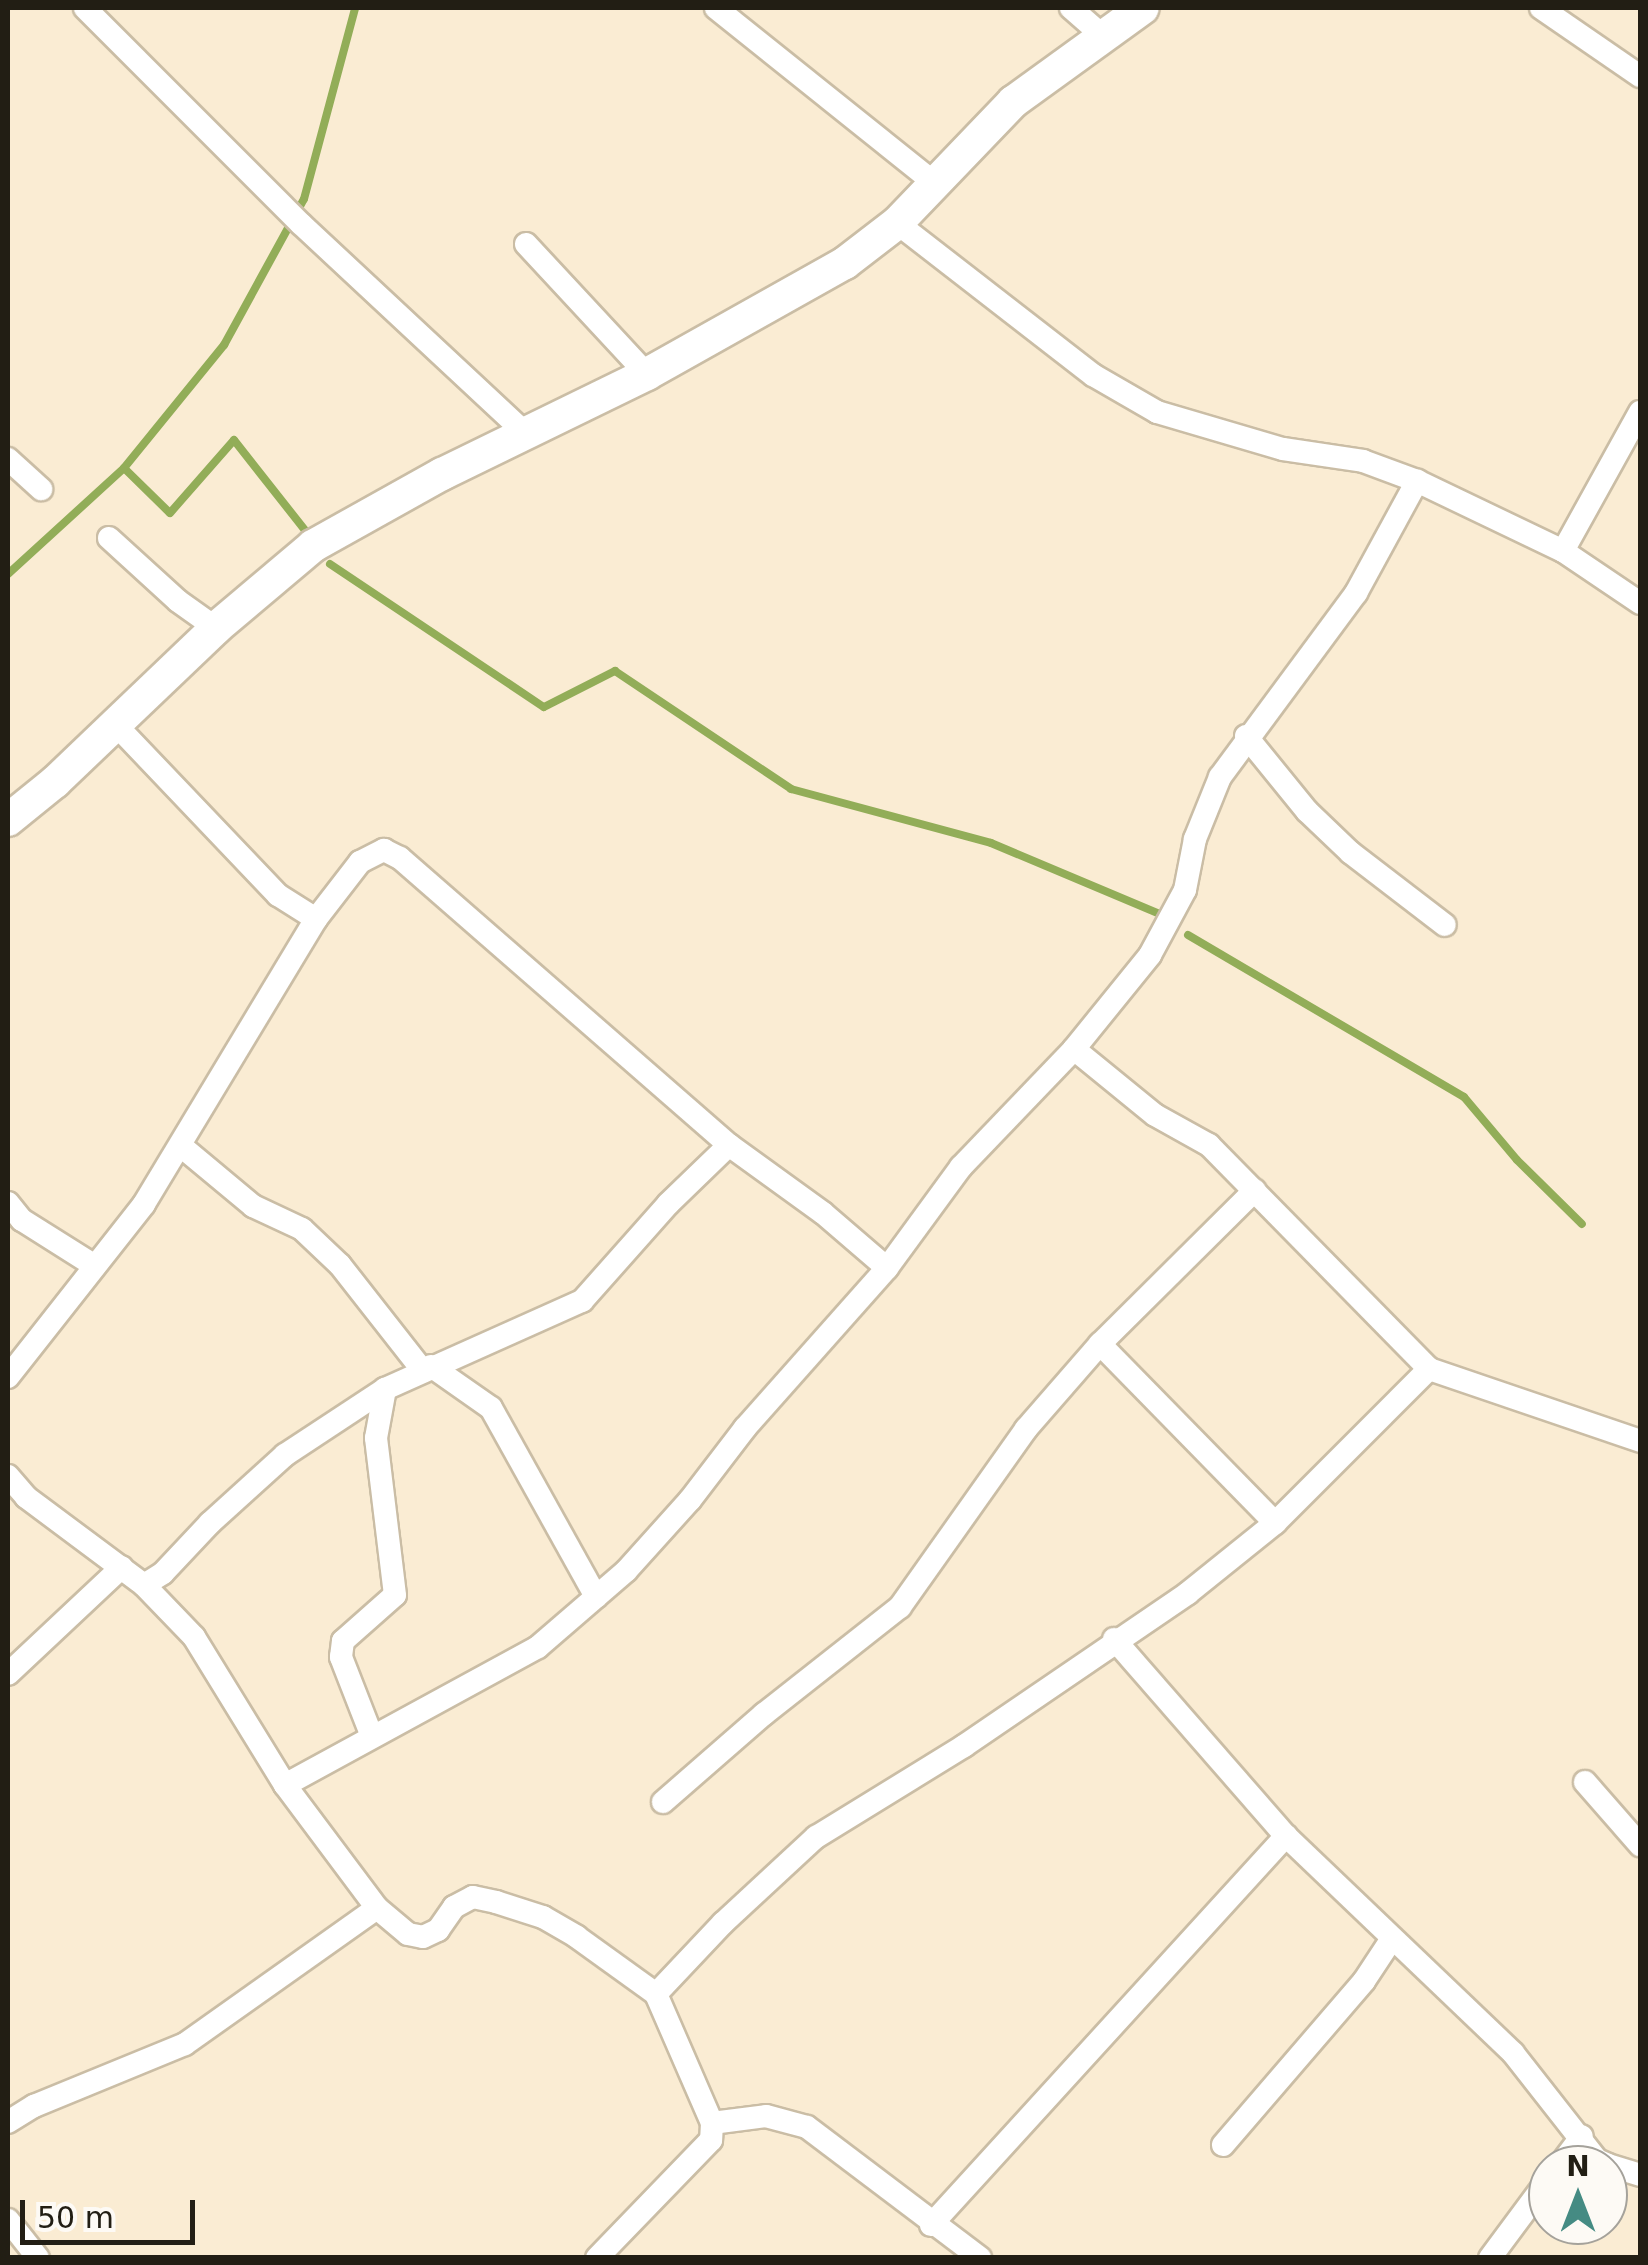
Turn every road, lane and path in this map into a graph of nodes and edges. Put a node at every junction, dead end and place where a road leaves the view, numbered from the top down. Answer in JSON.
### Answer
{"nodes":[{"id":1,"x":85,"y":8,"type":"edge"},
{"id":2,"x":716,"y":8,"type":"edge"},
{"id":3,"x":1072,"y":8,"type":"edge"},
{"id":4,"x":1143,"y":8,"type":"edge"},
{"id":5,"x":1541,"y":8,"type":"edge"},
{"id":6,"x":1102,"y":35,"type":"junction"},
{"id":7,"x":1640,"y":76,"type":"edge"},
{"id":8,"x":933,"y":182,"type":"junction"},
{"id":9,"x":896,"y":223,"type":"junction"},
{"id":10,"x":526,"y":244,"type":"dead end"},
{"id":11,"x":647,"y":374,"type":"junction"},
{"id":12,"x":1640,"y":412,"type":"edge"},
{"id":13,"x":526,"y":434,"type":"junction"},
{"id":14,"x":8,"y":459,"type":"edge"},
{"id":15,"x":1417,"y":481,"type":"junction"},
{"id":16,"x":42,"y":489,"type":"dead end"},
{"id":17,"x":110,"y":538,"type":"dead end"},
{"id":18,"x":1563,"y":551,"type":"junction"},
{"id":19,"x":1640,"y":602,"type":"edge"},
{"id":20,"x":216,"y":628,"type":"junction"},
{"id":21,"x":116,"y":725,"type":"junction"},
{"id":22,"x":1246,"y":736,"type":"junction"},
{"id":23,"x":8,"y":820,"type":"edge"},
{"id":24,"x":316,"y":918,"type":"junction"},
{"id":25,"x":1445,"y":926,"type":"dead end"},
{"id":26,"x":1074,"y":1048,"type":"junction"},
{"id":27,"x":730,"y":1145,"type":"junction"},
{"id":28,"x":180,"y":1146,"type":"junction"},
{"id":29,"x":1255,"y":1190,"type":"junction"},
{"id":30,"x":8,"y":1202,"type":"edge"},
{"id":31,"x":95,"y":1266,"type":"junction"},
{"id":32,"x":887,"y":1268,"type":"junction"},
{"id":33,"x":1100,"y":1344,"type":"junction"},
{"id":34,"x":471,"y":1350,"type":"junction"},
{"id":35,"x":427,"y":1369,"type":"junction"},
{"id":36,"x":1430,"y":1369,"type":"junction"},
{"id":37,"x":8,"y":1377,"type":"edge"},
{"id":38,"x":385,"y":1389,"type":"junction"},
{"id":39,"x":467,"y":1389,"type":"junction"},
{"id":40,"x":1640,"y":1441,"type":"edge"},
{"id":41,"x":8,"y":1476,"type":"edge"},
{"id":42,"x":1274,"y":1523,"type":"junction"},
{"id":43,"x":122,"y":1567,"type":"junction"},
{"id":44,"x":144,"y":1585,"type":"junction"},
{"id":45,"x":596,"y":1597,"type":"junction"},
{"id":46,"x":1114,"y":1639,"type":"junction"},
{"id":47,"x":8,"y":1674,"type":"edge"},
{"id":48,"x":372,"y":1734,"type":"junction"},
{"id":49,"x":1586,"y":1782,"type":"dead end"},
{"id":50,"x":284,"y":1786,"type":"junction"},
{"id":51,"x":663,"y":1802,"type":"dead end"},
{"id":52,"x":1286,"y":1836,"type":"junction"},
{"id":53,"x":1640,"y":1845,"type":"edge"},
{"id":54,"x":377,"y":1908,"type":"junction"},
{"id":55,"x":1391,"y":1940,"type":"junction"},
{"id":56,"x":656,"y":1994,"type":"junction"},
{"id":57,"x":8,"y":2122,"type":"edge"},
{"id":58,"x":712,"y":2123,"type":"junction"},
{"id":59,"x":1582,"y":2136,"type":"junction"},
{"id":60,"x":1223,"y":2145,"type":"dead end"},
{"id":61,"x":1575,"y":2145,"type":"edge"},
{"id":62,"x":1588,"y":2145,"type":"edge"},
{"id":63,"x":1528,"y":2207,"type":"edge"},
{"id":64,"x":8,"y":2220,"type":"edge"},
{"id":65,"x":931,"y":2224,"type":"junction"},
{"id":66,"x":37,"y":2257,"type":"edge"},
{"id":67,"x":597,"y":2258,"type":"edge"},
{"id":68,"x":980,"y":2258,"type":"edge"},
{"id":69,"x":1490,"y":2258,"type":"edge"}],
"edges":[{"from":1,"to":13,"type":"street"},
{"from":2,"to":8,"type":"street"},
{"from":3,"to":6,"type":"street"},
{"from":4,"to":6,"type":"street"},
{"from":5,"to":7,"type":"street"},
{"from":6,"to":8,"type":"street"},
{"from":8,"to":9,"type":"street"},
{"from":9,"to":11,"type":"street"},
{"from":9,"to":15,"type":"street"},
{"from":10,"to":11,"type":"street"},
{"from":11,"to":13,"type":"street"},
{"from":12,"to":18,"type":"street"},
{"from":13,"to":20,"type":"street"},
{"from":14,"to":16,"type":"street"},
{"from":15,"to":18,"type":"street"},
{"from":15,"to":22,"type":"street"},
{"from":17,"to":20,"type":"street"},
{"from":18,"to":19,"type":"street"},
{"from":20,"to":21,"type":"street"},
{"from":21,"to":23,"type":"street"},
{"from":21,"to":24,"type":"street"},
{"from":22,"to":25,"type":"street"},
{"from":22,"to":26,"type":"street"},
{"from":24,"to":27,"type":"street"},
{"from":24,"to":28,"type":"street"},
{"from":26,"to":29,"type":"street"},
{"from":26,"to":32,"type":"street"},
{"from":27,"to":32,"type":"street"},
{"from":27,"to":34,"type":"street"},
{"from":28,"to":31,"type":"street"},
{"from":28,"to":35,"type":"street"},
{"from":29,"to":33,"type":"street"},
{"from":29,"to":36,"type":"street"},
{"from":30,"to":31,"type":"street"},
{"from":31,"to":37,"type":"street"},
{"from":32,"to":45,"type":"street"},
{"from":33,"to":42,"type":"street"},
{"from":33,"to":51,"type":"street"},
{"from":34,"to":35,"type":"street"},
{"from":34,"to":39,"type":"street"},
{"from":35,"to":38,"type":"street"},
{"from":35,"to":39,"type":"street"},
{"from":36,"to":40,"type":"street"},
{"from":36,"to":42,"type":"street"},
{"from":38,"to":44,"type":"street"},
{"from":38,"to":48,"type":"street"},
{"from":39,"to":45,"type":"street"},
{"from":41,"to":43,"type":"street"},
{"from":42,"to":46,"type":"street"},
{"from":43,"to":44,"type":"street"},
{"from":43,"to":47,"type":"street"},
{"from":44,"to":50,"type":"street"},
{"from":45,"to":48,"type":"street"},
{"from":46,"to":52,"type":"street"},
{"from":46,"to":56,"type":"street"},
{"from":48,"to":50,"type":"street"},
{"from":49,"to":53,"type":"street"},
{"from":50,"to":54,"type":"street"},
{"from":52,"to":55,"type":"street"},
{"from":52,"to":65,"type":"street"},
{"from":54,"to":56,"type":"street"},
{"from":54,"to":57,"type":"street"},
{"from":55,"to":59,"type":"street"},
{"from":55,"to":60,"type":"street"},
{"from":56,"to":58,"type":"street"},
{"from":58,"to":65,"type":"street"},
{"from":58,"to":67,"type":"street"},
{"from":59,"to":61,"type":"street"},
{"from":59,"to":62,"type":"street"},
{"from":63,"to":69,"type":"street"},
{"from":64,"to":66,"type":"street"},
{"from":65,"to":68,"type":"street"}]}
